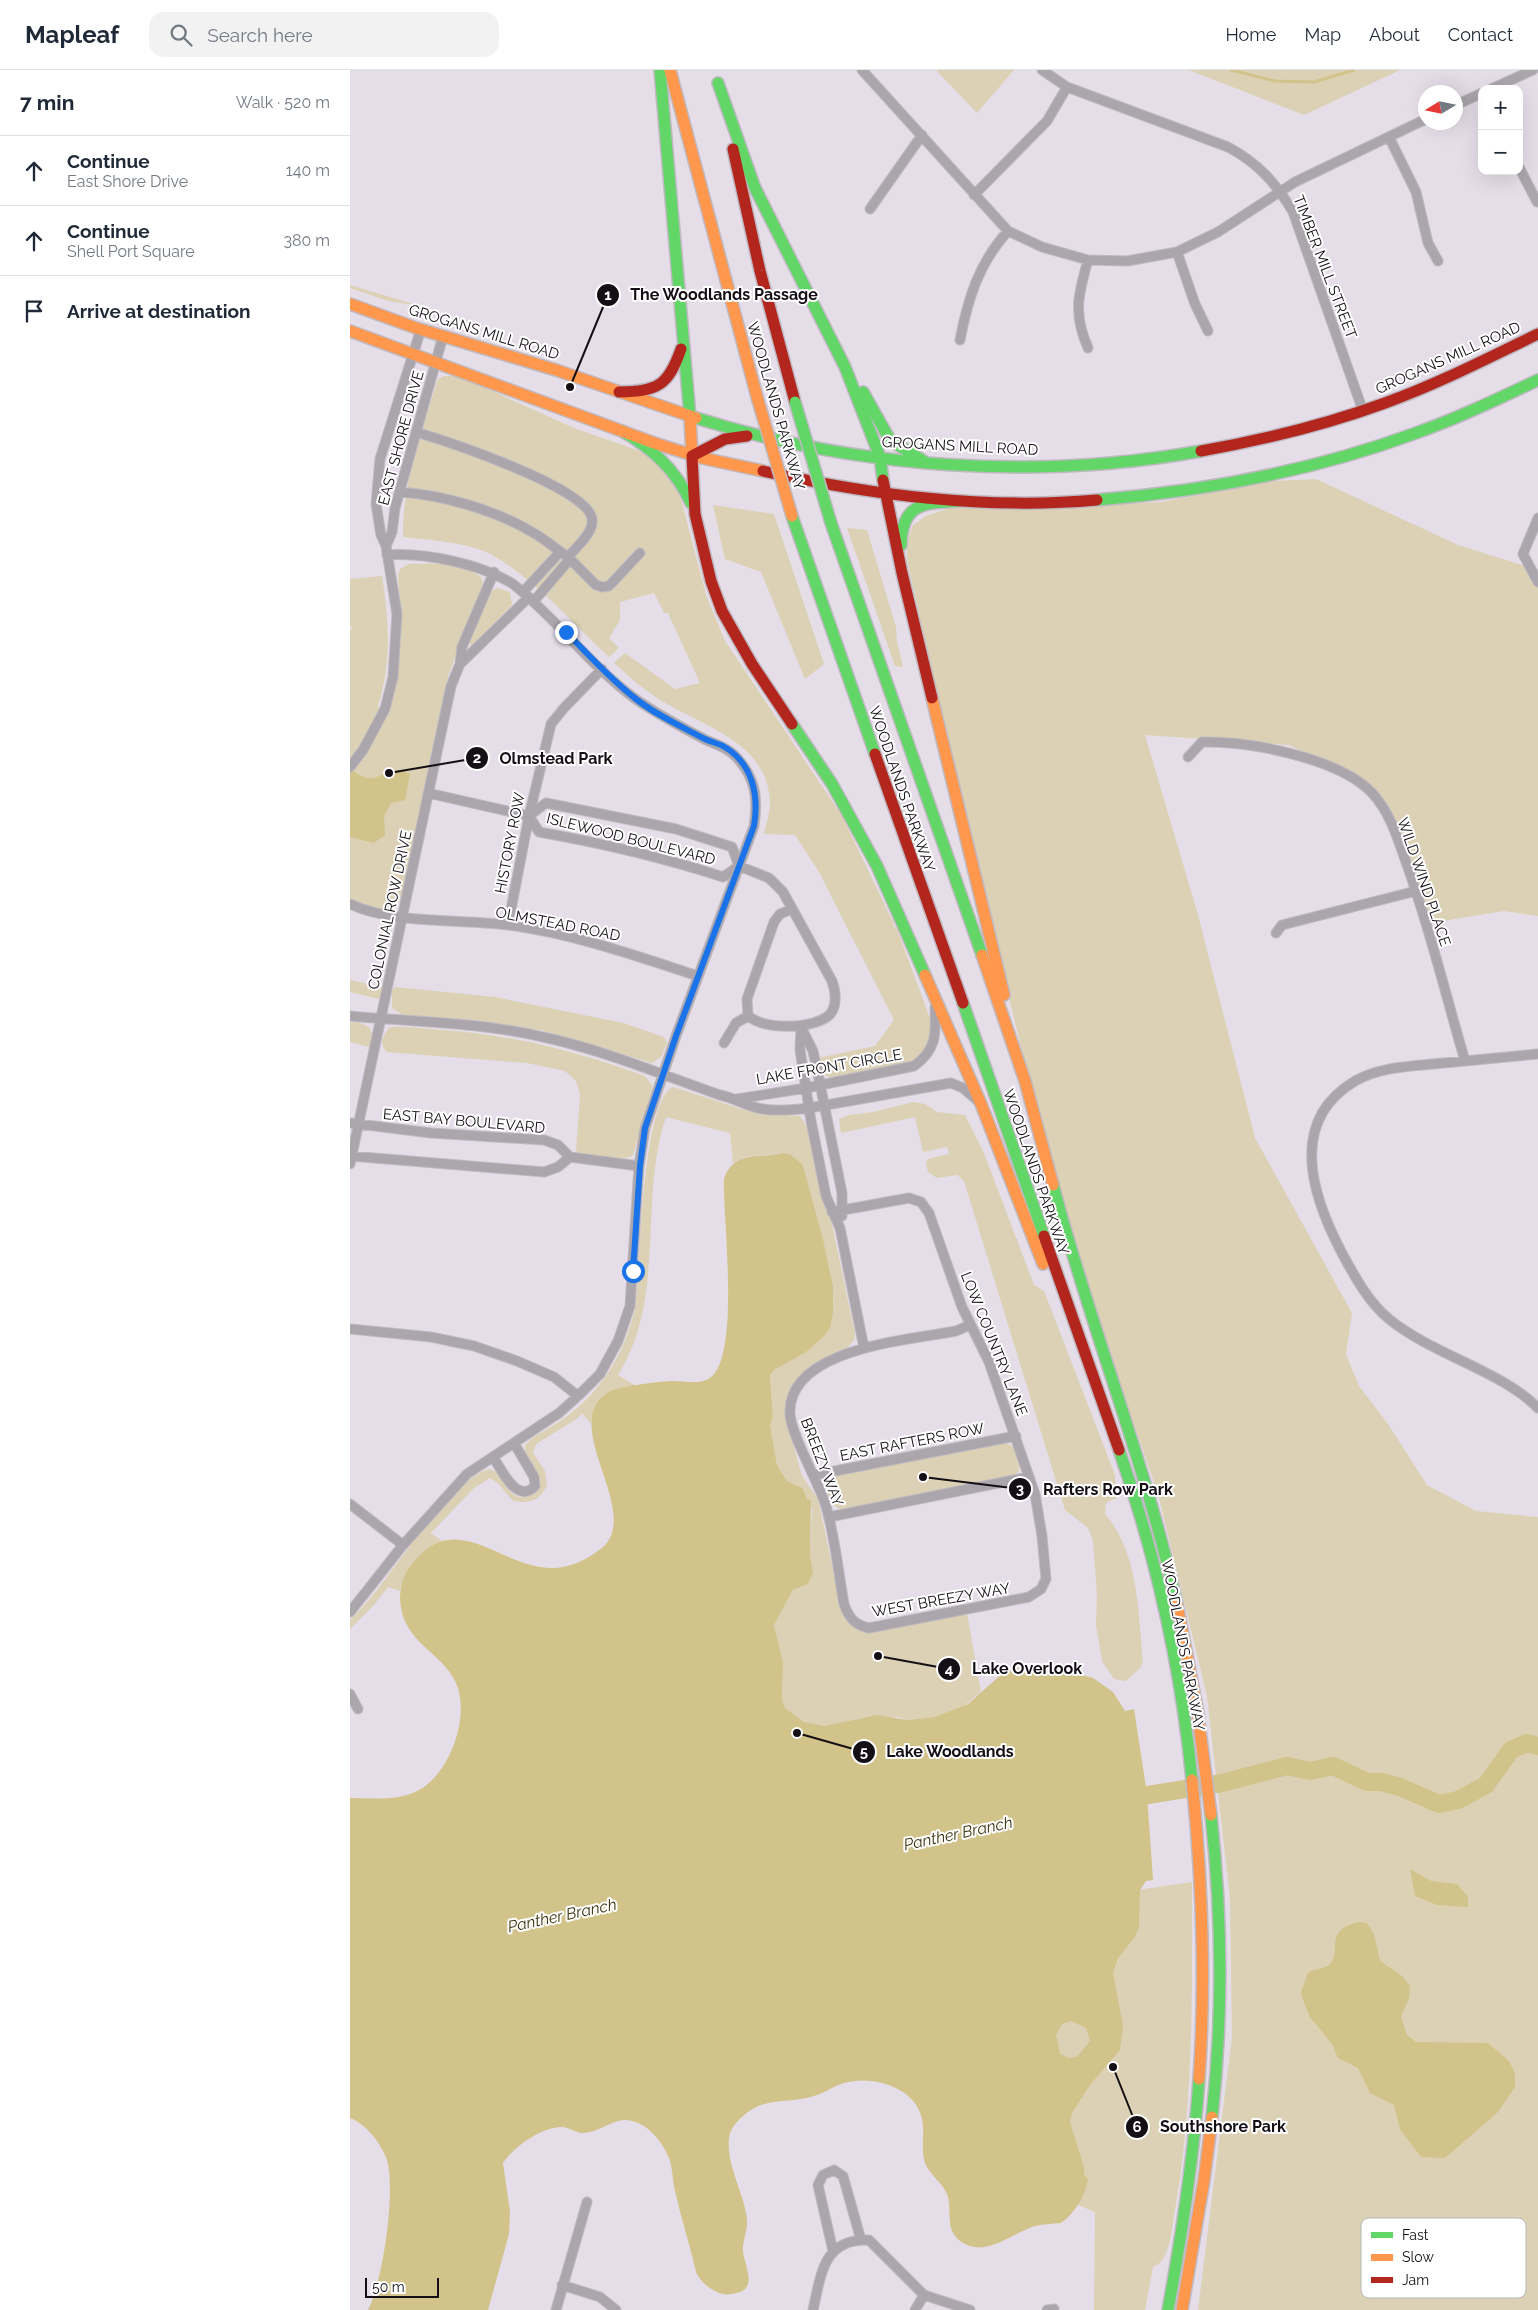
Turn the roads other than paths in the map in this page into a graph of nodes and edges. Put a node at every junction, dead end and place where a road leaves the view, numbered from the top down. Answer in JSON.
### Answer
{"nodes":[{"id":1,"x":660,"y":70,"type":"edge"},
{"id":2,"x":670,"y":70,"type":"edge"},
{"id":3,"x":715,"y":70,"type":"edge"},
{"id":4,"x":862,"y":70,"type":"edge"},
{"id":5,"x":1042,"y":70,"type":"edge"},
{"id":6,"x":1533,"y":70,"type":"edge"},
{"id":7,"x":718,"y":83,"type":"junction"},
{"id":8,"x":1500,"y":85,"type":"edge"},
{"id":9,"x":1067,"y":87,"type":"junction"},
{"id":10,"x":1478,"y":95,"type":"edge"},
{"id":11,"x":1463,"y":102,"type":"edge"},
{"id":12,"x":1418,"y":124,"type":"edge"},
{"id":13,"x":922,"y":135,"type":"junction"},
{"id":14,"x":1389,"y":137,"type":"junction"},
{"id":15,"x":1523,"y":174,"type":"edge"},
{"id":16,"x":1281,"y":191,"type":"junction"},
{"id":17,"x":974,"y":195,"type":"junction"},
{"id":18,"x":1536,"y":202,"type":"dead end"},
{"id":19,"x":870,"y":208,"type":"dead end"},
{"id":20,"x":1008,"y":231,"type":"junction"},
{"id":21,"x":1177,"y":252,"type":"junction"},
{"id":22,"x":1088,"y":260,"type":"junction"},
{"id":23,"x":1438,"y":261,"type":"dead end"},
{"id":24,"x":350,"y":304,"type":"edge"},
{"id":25,"x":421,"y":330,"type":"junction"},
{"id":26,"x":350,"y":331,"type":"edge"},
{"id":27,"x":1208,"y":331,"type":"dead end"},
{"id":28,"x":1538,"y":334,"type":"edge"},
{"id":29,"x":443,"y":336,"type":"junction"},
{"id":30,"x":960,"y":340,"type":"dead end"},
{"id":31,"x":684,"y":341,"type":"junction"},
{"id":32,"x":1088,"y":348,"type":"dead end"},
{"id":33,"x":414,"y":354,"type":"junction"},
{"id":34,"x":436,"y":362,"type":"junction"},
{"id":35,"x":845,"y":367,"type":"junction"},
{"id":36,"x":1538,"y":380,"type":"edge"},
{"id":37,"x":619,"y":392,"type":"junction"},
{"id":38,"x":1363,"y":411,"type":"junction"},
{"id":39,"x":690,"y":417,"type":"junction"},
{"id":40,"x":622,"y":431,"type":"junction"},
{"id":41,"x":416,"y":432,"type":"junction"},
{"id":42,"x":761,"y":436,"type":"junction"},
{"id":43,"x":692,"y":456,"type":"junction"},
{"id":44,"x":880,"y":457,"type":"junction"},
{"id":45,"x":926,"y":462,"type":"junction"},
{"id":46,"x":400,"y":492,"type":"junction"},
{"id":47,"x":884,"y":492,"type":"junction"},
{"id":48,"x":959,"y":501,"type":"junction"},
{"id":49,"x":695,"y":514,"type":"junction"},
{"id":50,"x":1538,"y":518,"type":"edge"},
{"id":51,"x":386,"y":550,"type":"junction"},
{"id":52,"x":640,"y":553,"type":"dead end"},
{"id":53,"x":566,"y":556,"type":"junction"},
{"id":54,"x":494,"y":572,"type":"junction"},
{"id":55,"x":902,"y":573,"type":"junction"},
{"id":56,"x":1538,"y":582,"type":"edge"},
{"id":57,"x":529,"y":596,"type":"junction"},
{"id":58,"x":460,"y":664,"type":"junction"},
{"id":59,"x":602,"y":670,"type":"junction"},
{"id":60,"x":1188,"y":757,"type":"dead end"},
{"id":61,"x":353,"y":763,"type":"edge"},
{"id":62,"x":428,"y":793,"type":"junction"},
{"id":63,"x":529,"y":816,"type":"junction"},
{"id":64,"x":739,"y":866,"type":"junction"},
{"id":65,"x":1416,"y":891,"type":"junction"},
{"id":66,"x":350,"y":904,"type":"edge"},
{"id":67,"x":792,"y":909,"type":"junction"},
{"id":68,"x":402,"y":916,"type":"junction"},
{"id":69,"x":508,"y":925,"type":"junction"},
{"id":70,"x":1276,"y":933,"type":"dead end"},
{"id":71,"x":698,"y":976,"type":"junction"},
{"id":72,"x":934,"y":1002,"type":"junction"},
{"id":73,"x":350,"y":1016,"type":"edge"},
{"id":74,"x":748,"y":1016,"type":"junction"},
{"id":75,"x":381,"y":1019,"type":"junction"},
{"id":76,"x":801,"y":1026,"type":"junction"},
{"id":77,"x":724,"y":1044,"type":"dead end"},
{"id":78,"x":1538,"y":1054,"type":"edge"},
{"id":79,"x":1018,"y":1057,"type":"junction"},
{"id":80,"x":1465,"y":1061,"type":"junction"},
{"id":81,"x":663,"y":1075,"type":"junction"},
{"id":82,"x":820,"y":1086,"type":"junction"},
{"id":83,"x":806,"y":1088,"type":"junction"},
{"id":84,"x":737,"y":1099,"type":"junction"},
{"id":85,"x":980,"y":1104,"type":"junction"},
{"id":86,"x":824,"y":1106,"type":"junction"},
{"id":87,"x":809,"y":1108,"type":"junction"},
{"id":88,"x":354,"y":1123,"type":"edge"},
{"id":89,"x":350,"y":1158,"type":"edge"},
{"id":90,"x":570,"y":1158,"type":"junction"},
{"id":91,"x":640,"y":1166,"type":"junction"},
{"id":92,"x":842,"y":1211,"type":"junction"},
{"id":93,"x":832,"y":1212,"type":"junction"},
{"id":94,"x":840,"y":1228,"type":"junction"},
{"id":95,"x":970,"y":1325,"type":"junction"},
{"id":96,"x":350,"y":1329,"type":"edge"},
{"id":97,"x":864,"y":1348,"type":"junction"},
{"id":98,"x":1098,"y":1393,"type":"junction"},
{"id":99,"x":578,"y":1396,"type":"junction"},
{"id":100,"x":1538,"y":1408,"type":"edge"},
{"id":101,"x":1016,"y":1436,"type":"junction"},
{"id":102,"x":514,"y":1443,"type":"junction"},
{"id":103,"x":493,"y":1457,"type":"junction"},
{"id":104,"x":814,"y":1474,"type":"junction"},
{"id":105,"x":1029,"y":1477,"type":"junction"},
{"id":106,"x":350,"y":1504,"type":"edge"},
{"id":107,"x":828,"y":1517,"type":"junction"},
{"id":108,"x":403,"y":1545,"type":"junction"},
{"id":109,"x":1041,"y":1589,"type":"joint"},
{"id":110,"x":350,"y":1612,"type":"edge"},
{"id":111,"x":848,"y":1614,"type":"joint"},
{"id":112,"x":350,"y":1694,"type":"edge"},
{"id":113,"x":358,"y":1709,"type":"dead end"},
{"id":114,"x":587,"y":2202,"type":"dead end"},
{"id":115,"x":861,"y":2240,"type":"junction"},
{"id":116,"x":833,"y":2251,"type":"junction"},
{"id":117,"x":562,"y":2285,"type":"junction"},
{"id":118,"x":924,"y":2294,"type":"junction"},
{"id":119,"x":556,"y":2310,"type":"edge"},
{"id":120,"x":616,"y":2310,"type":"edge"},
{"id":121,"x":813,"y":2310,"type":"edge"},
{"id":122,"x":915,"y":2310,"type":"edge"},
{"id":123,"x":970,"y":2310,"type":"edge"},
{"id":124,"x":1168,"y":2310,"type":"edge"},
{"id":125,"x":1182,"y":2310,"type":"edge"}],
"edges":[{"from":1,"to":31,"type":"main road"},
{"from":2,"to":98,"type":"main road","name":"WOODLANDS PARKWAY","bridge":true},
{"from":3,"to":7,"type":"main road","name":"WOODLANDS PARKWAY"},
{"from":4,"to":13,"type":"street"},
{"from":5,"to":9,"type":"street","name":"TIMBER MILL STREET"},
{"from":6,"to":8,"type":"street"},
{"from":7,"to":35,"type":"main road"},
{"from":7,"to":79,"type":"main road","name":"WOODLANDS PARKWAY","bridge":true},
{"from":9,"to":16,"type":"street","name":"TIMBER MILL STREET"},
{"from":9,"to":17,"type":"street"},
{"from":10,"to":11,"type":"street"},
{"from":12,"to":14,"type":"street"},
{"from":13,"to":17,"type":"street"},
{"from":13,"to":19,"type":"street"},
{"from":14,"to":16,"type":"street"},
{"from":14,"to":23,"type":"street"},
{"from":15,"to":18,"type":"street"},
{"from":16,"to":21,"type":"street"},
{"from":16,"to":38,"type":"street","name":"TIMBER MILL STREET"},
{"from":17,"to":20,"type":"street"},
{"from":20,"to":22,"type":"street"},
{"from":20,"to":30,"type":"street"},
{"from":21,"to":22,"type":"street"},
{"from":21,"to":27,"type":"street"},
{"from":22,"to":32,"type":"street"},
{"from":24,"to":25,"type":"main road","name":"GROGANS MILL ROAD"},
{"from":25,"to":29,"type":"main road","name":"GROGANS MILL ROAD"},
{"from":25,"to":33,"type":"street","name":"EAST SHORE DRIVE"},
{"from":26,"to":33,"type":"main road"},
{"from":28,"to":38,"type":"main road","name":"GROGANS MILL ROAD"},
{"from":29,"to":34,"type":"street","name":"EAST SHORE DRIVE"},
{"from":29,"to":37,"type":"main road","name":"GROGANS MILL ROAD"},
{"from":31,"to":37,"type":"main road"},
{"from":31,"to":39,"type":"main road"},
{"from":33,"to":34,"type":"main road"},
{"from":33,"to":51,"type":"street","name":"EAST SHORE DRIVE"},
{"from":34,"to":40,"type":"main road"},
{"from":34,"to":41,"type":"street","name":"EAST SHORE DRIVE"},
{"from":35,"to":44,"type":"main road"},
{"from":35,"to":45,"type":"main road"},
{"from":36,"to":48,"type":"main road"},
{"from":37,"to":39,"type":"main road","name":"GROGANS MILL ROAD"},
{"from":38,"to":45,"type":"main road","name":"GROGANS MILL ROAD"},
{"from":39,"to":42,"type":"main road","name":"GROGANS MILL ROAD"},
{"from":39,"to":43,"type":"main road"},
{"from":40,"to":43,"type":"main road"},
{"from":40,"to":49,"type":"main road"},
{"from":41,"to":46,"type":"street","name":"EAST SHORE DRIVE"},
{"from":41,"to":53,"type":"street"},
{"from":42,"to":43,"type":"main road"},
{"from":42,"to":44,"type":"main road","name":"GROGANS MILL ROAD"},
{"from":43,"to":47,"type":"main road"},
{"from":43,"to":49,"type":"main road"},
{"from":44,"to":45,"type":"main road","name":"GROGANS MILL ROAD"},
{"from":44,"to":47,"type":"main road"},
{"from":46,"to":51,"type":"street","name":"EAST SHORE DRIVE"},
{"from":46,"to":53,"type":"street"},
{"from":47,"to":48,"type":"main road"},
{"from":47,"to":55,"type":"main road"},
{"from":48,"to":55,"type":"main road"},
{"from":49,"to":72,"type":"main road"},
{"from":50,"to":56,"type":"street"},
{"from":51,"to":54,"type":"street"},
{"from":51,"to":61,"type":"street","name":"EAST SHORE DRIVE"},
{"from":52,"to":53,"type":"street"},
{"from":53,"to":57,"type":"street"},
{"from":53,"to":57,"type":"street"},
{"from":54,"to":57,"type":"street"},
{"from":54,"to":58,"type":"street","name":"COLONIAL ROW DRIVE"},
{"from":55,"to":79,"type":"main road"},
{"from":57,"to":58,"type":"street","name":"COLONIAL ROW DRIVE"},
{"from":57,"to":59,"type":"street"},
{"from":58,"to":62,"type":"street","name":"COLONIAL ROW DRIVE"},
{"from":59,"to":63,"type":"street","name":"HISTORY ROW"},
{"from":59,"to":64,"type":"street"},
{"from":60,"to":65,"type":"street","name":"WILD WIND PLACE"},
{"from":62,"to":63,"type":"street","name":"ISLEWOOD BOULEVARD"},
{"from":62,"to":68,"type":"street","name":"COLONIAL ROW DRIVE"},
{"from":63,"to":64,"type":"street","name":"ISLEWOOD BOULEVARD"},
{"from":63,"to":64,"type":"street","name":"ISLEWOOD BOULEVARD"},
{"from":63,"to":69,"type":"street","name":"HISTORY ROW"},
{"from":64,"to":67,"type":"street"},
{"from":64,"to":71,"type":"street"},
{"from":65,"to":70,"type":"street"},
{"from":65,"to":80,"type":"street","name":"WILD WIND PLACE"},
{"from":66,"to":68,"type":"street","name":"OLMSTEAD ROAD"},
{"from":67,"to":74,"type":"street"},
{"from":67,"to":76,"type":"street"},
{"from":68,"to":69,"type":"street","name":"OLMSTEAD ROAD"},
{"from":68,"to":75,"type":"street","name":"COLONIAL ROW DRIVE"},
{"from":69,"to":71,"type":"street","name":"OLMSTEAD ROAD"},
{"from":71,"to":81,"type":"street"},
{"from":72,"to":82,"type":"street","name":"LAKE FRONT CIRCLE"},
{"from":72,"to":85,"type":"main road"},
{"from":73,"to":75,"type":"street","name":"LAKE FRONT CIRCLE"},
{"from":74,"to":76,"type":"street"},
{"from":74,"to":77,"type":"street"},
{"from":75,"to":81,"type":"street","name":"LAKE FRONT CIRCLE"},
{"from":75,"to":88,"type":"street","name":"COLONIAL ROW DRIVE"},
{"from":76,"to":82,"type":"street"},
{"from":76,"to":83,"type":"street"},
{"from":78,"to":80,"type":"street"},
{"from":79,"to":125,"type":"main road","name":"WOODLANDS PARKWAY"},
{"from":80,"to":100,"type":"street"},
{"from":81,"to":84,"type":"street","name":"LAKE FRONT CIRCLE"},
{"from":81,"to":91,"type":"street"},
{"from":82,"to":83,"type":"street","name":"LAKE FRONT CIRCLE"},
{"from":82,"to":86,"type":"street"},
{"from":83,"to":84,"type":"street","name":"LAKE FRONT CIRCLE"},
{"from":83,"to":87,"type":"street"},
{"from":84,"to":87,"type":"street","name":"LAKE FRONT CIRCLE"},
{"from":85,"to":86,"type":"street","name":"LAKE FRONT CIRCLE"},
{"from":85,"to":98,"type":"main road"},
{"from":86,"to":87,"type":"street","name":"LAKE FRONT CIRCLE"},
{"from":86,"to":92,"type":"street"},
{"from":87,"to":93,"type":"street"},
{"from":88,"to":89,"type":"street","name":"COLONIAL ROW DRIVE"},
{"from":88,"to":90,"type":"street","name":"EAST BAY BOULEVARD"},
{"from":89,"to":90,"type":"street"},
{"from":90,"to":91,"type":"street"},
{"from":91,"to":99,"type":"street"},
{"from":92,"to":93,"type":"street","name":"LOW COUNTRY LANE"},
{"from":92,"to":94,"type":"street"},
{"from":92,"to":95,"type":"street","name":"LOW COUNTRY LANE"},
{"from":93,"to":94,"type":"street"},
{"from":94,"to":97,"type":"street"},
{"from":95,"to":97,"type":"street"},
{"from":95,"to":101,"type":"street","name":"LOW COUNTRY LANE"},
{"from":96,"to":99,"type":"street"},
{"from":97,"to":104,"type":"street","name":"BREEZY WAY"},
{"from":98,"to":124,"type":"main road","name":"WOODLANDS PARKWAY"},
{"from":99,"to":102,"type":"street"},
{"from":101,"to":104,"type":"street","name":"EAST RAFTERS ROW"},
{"from":101,"to":105,"type":"street","name":"LOW COUNTRY LANE"},
{"from":102,"to":103,"type":"street"},
{"from":102,"to":103,"type":"street"},
{"from":103,"to":108,"type":"street"},
{"from":104,"to":107,"type":"street","name":"BREEZY WAY"},
{"from":105,"to":107,"type":"street"},
{"from":105,"to":109,"type":"street","name":"LOW COUNTRY LANE"},
{"from":106,"to":108,"type":"street"},
{"from":107,"to":111,"type":"street","name":"BREEZY WAY"},
{"from":108,"to":110,"type":"street"},
{"from":109,"to":111,"type":"street","name":"WEST BREEZY WAY"},
{"from":112,"to":113,"type":"street"},
{"from":114,"to":117,"type":"street"},
{"from":115,"to":116,"type":"street"},
{"from":115,"to":116,"type":"street"},
{"from":115,"to":118,"type":"street"},
{"from":116,"to":121,"type":"street"},
{"from":117,"to":119,"type":"street"},
{"from":117,"to":120,"type":"street"},
{"from":118,"to":122,"type":"street"},
{"from":118,"to":123,"type":"street"}]}
